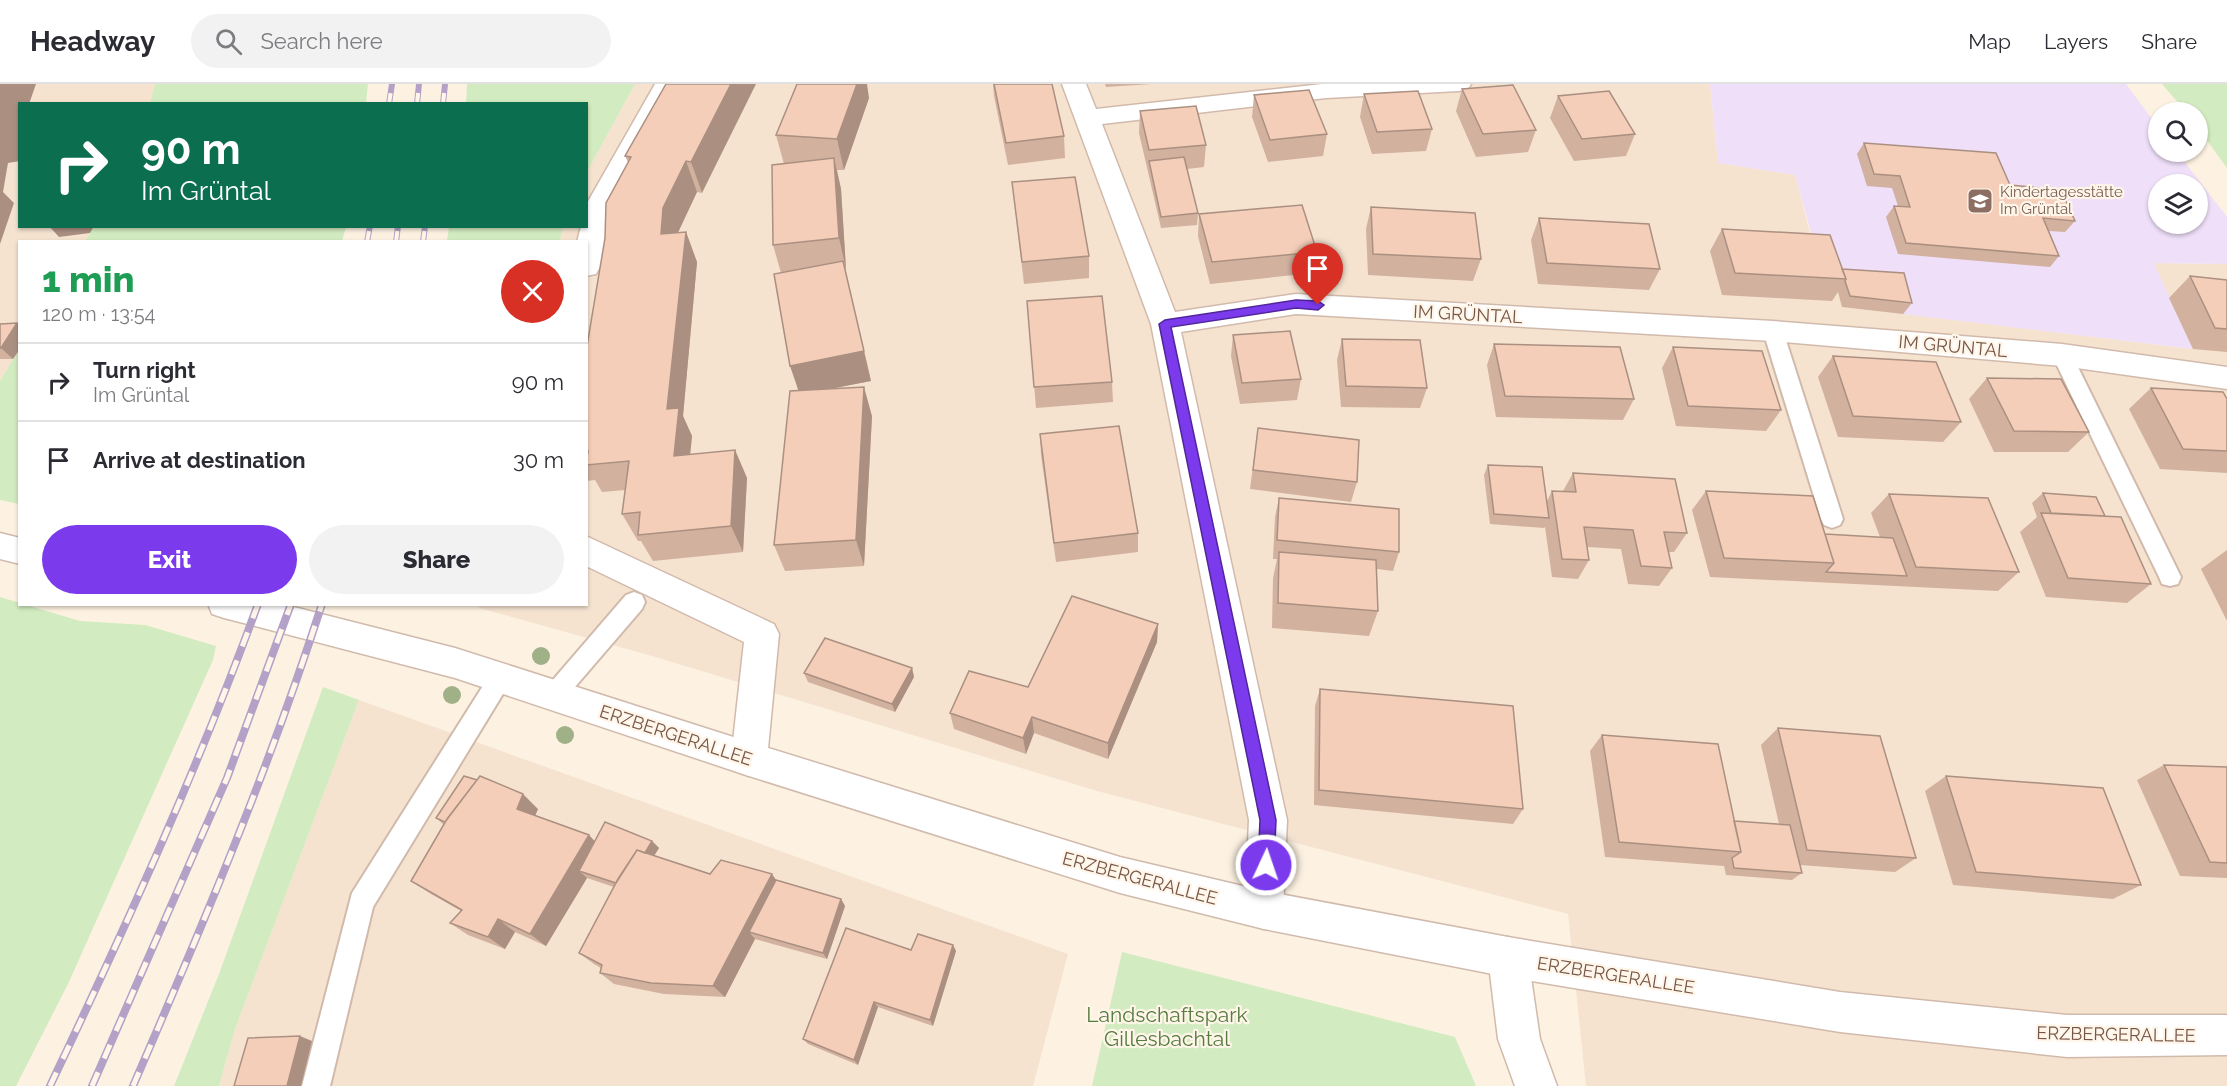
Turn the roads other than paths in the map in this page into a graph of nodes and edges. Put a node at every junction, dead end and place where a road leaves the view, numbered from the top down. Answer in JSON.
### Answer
{"nodes":[{"id":1,"x":667,"y":84,"type":"edge"},
{"id":2,"x":1074,"y":84,"type":"edge"},
{"id":3,"x":1459,"y":84,"type":"edge"},
{"id":4,"x":1086,"y":118,"type":"junction"},
{"id":5,"x":588,"y":257,"type":"edge"},
{"id":6,"x":1165,"y":324,"type":"junction"},
{"id":7,"x":1773,"y":331,"type":"junction"},
{"id":8,"x":2062,"y":355,"type":"junction"},
{"id":9,"x":2227,"y":378,"type":"edge"},
{"id":10,"x":1832,"y":519,"type":"dead end"},
{"id":11,"x":0,"y":546,"type":"edge"},
{"id":12,"x":18,"y":550,"type":"edge"},
{"id":13,"x":588,"y":550,"type":"edge"},
{"id":14,"x":2170,"y":578,"type":"dead end"},
{"id":15,"x":634,"y":602,"type":"dead end"},
{"id":16,"x":232,"y":606,"type":"edge"},
{"id":17,"x":501,"y":677,"type":"junction"},
{"id":18,"x":554,"y":696,"type":"junction"},
{"id":19,"x":749,"y":759,"type":"junction"},
{"id":20,"x":1264,"y":910,"type":"junction"},
{"id":21,"x":1508,"y":957,"type":"junction"},
{"id":22,"x":2227,"y":1035,"type":"edge"},
{"id":23,"x":316,"y":1086,"type":"edge"},
{"id":24,"x":1536,"y":1086,"type":"edge"}],
"edges":[{"from":1,"to":5,"type":"street"},
{"from":2,"to":4,"type":"street"},
{"from":3,"to":4,"type":"street"},
{"from":4,"to":6,"type":"street"},
{"from":6,"to":7,"type":"street","name":"IM GRÜNTAL"},
{"from":6,"to":20,"type":"street"},
{"from":7,"to":8,"type":"street","name":"IM GRÜNTAL"},
{"from":7,"to":10,"type":"lane"},
{"from":8,"to":9,"type":"street","name":"IM GRÜNTAL"},
{"from":8,"to":14,"type":"lane"},
{"from":11,"to":12,"type":"street"},
{"from":13,"to":19,"type":"street"},
{"from":15,"to":18,"type":"lane"},
{"from":16,"to":17,"type":"street","name":"ERZBERGERALLEE"},
{"from":17,"to":18,"type":"street","name":"ERZBERGERALLEE"},
{"from":17,"to":23,"type":"lane"},
{"from":18,"to":19,"type":"street","name":"ERZBERGERALLEE"},
{"from":19,"to":20,"type":"street","name":"ERZBERGERALLEE"},
{"from":20,"to":21,"type":"street","name":"ERZBERGERALLEE"},
{"from":21,"to":22,"type":"street","name":"ERZBERGERALLEE"},
{"from":21,"to":24,"type":"street"}]}
